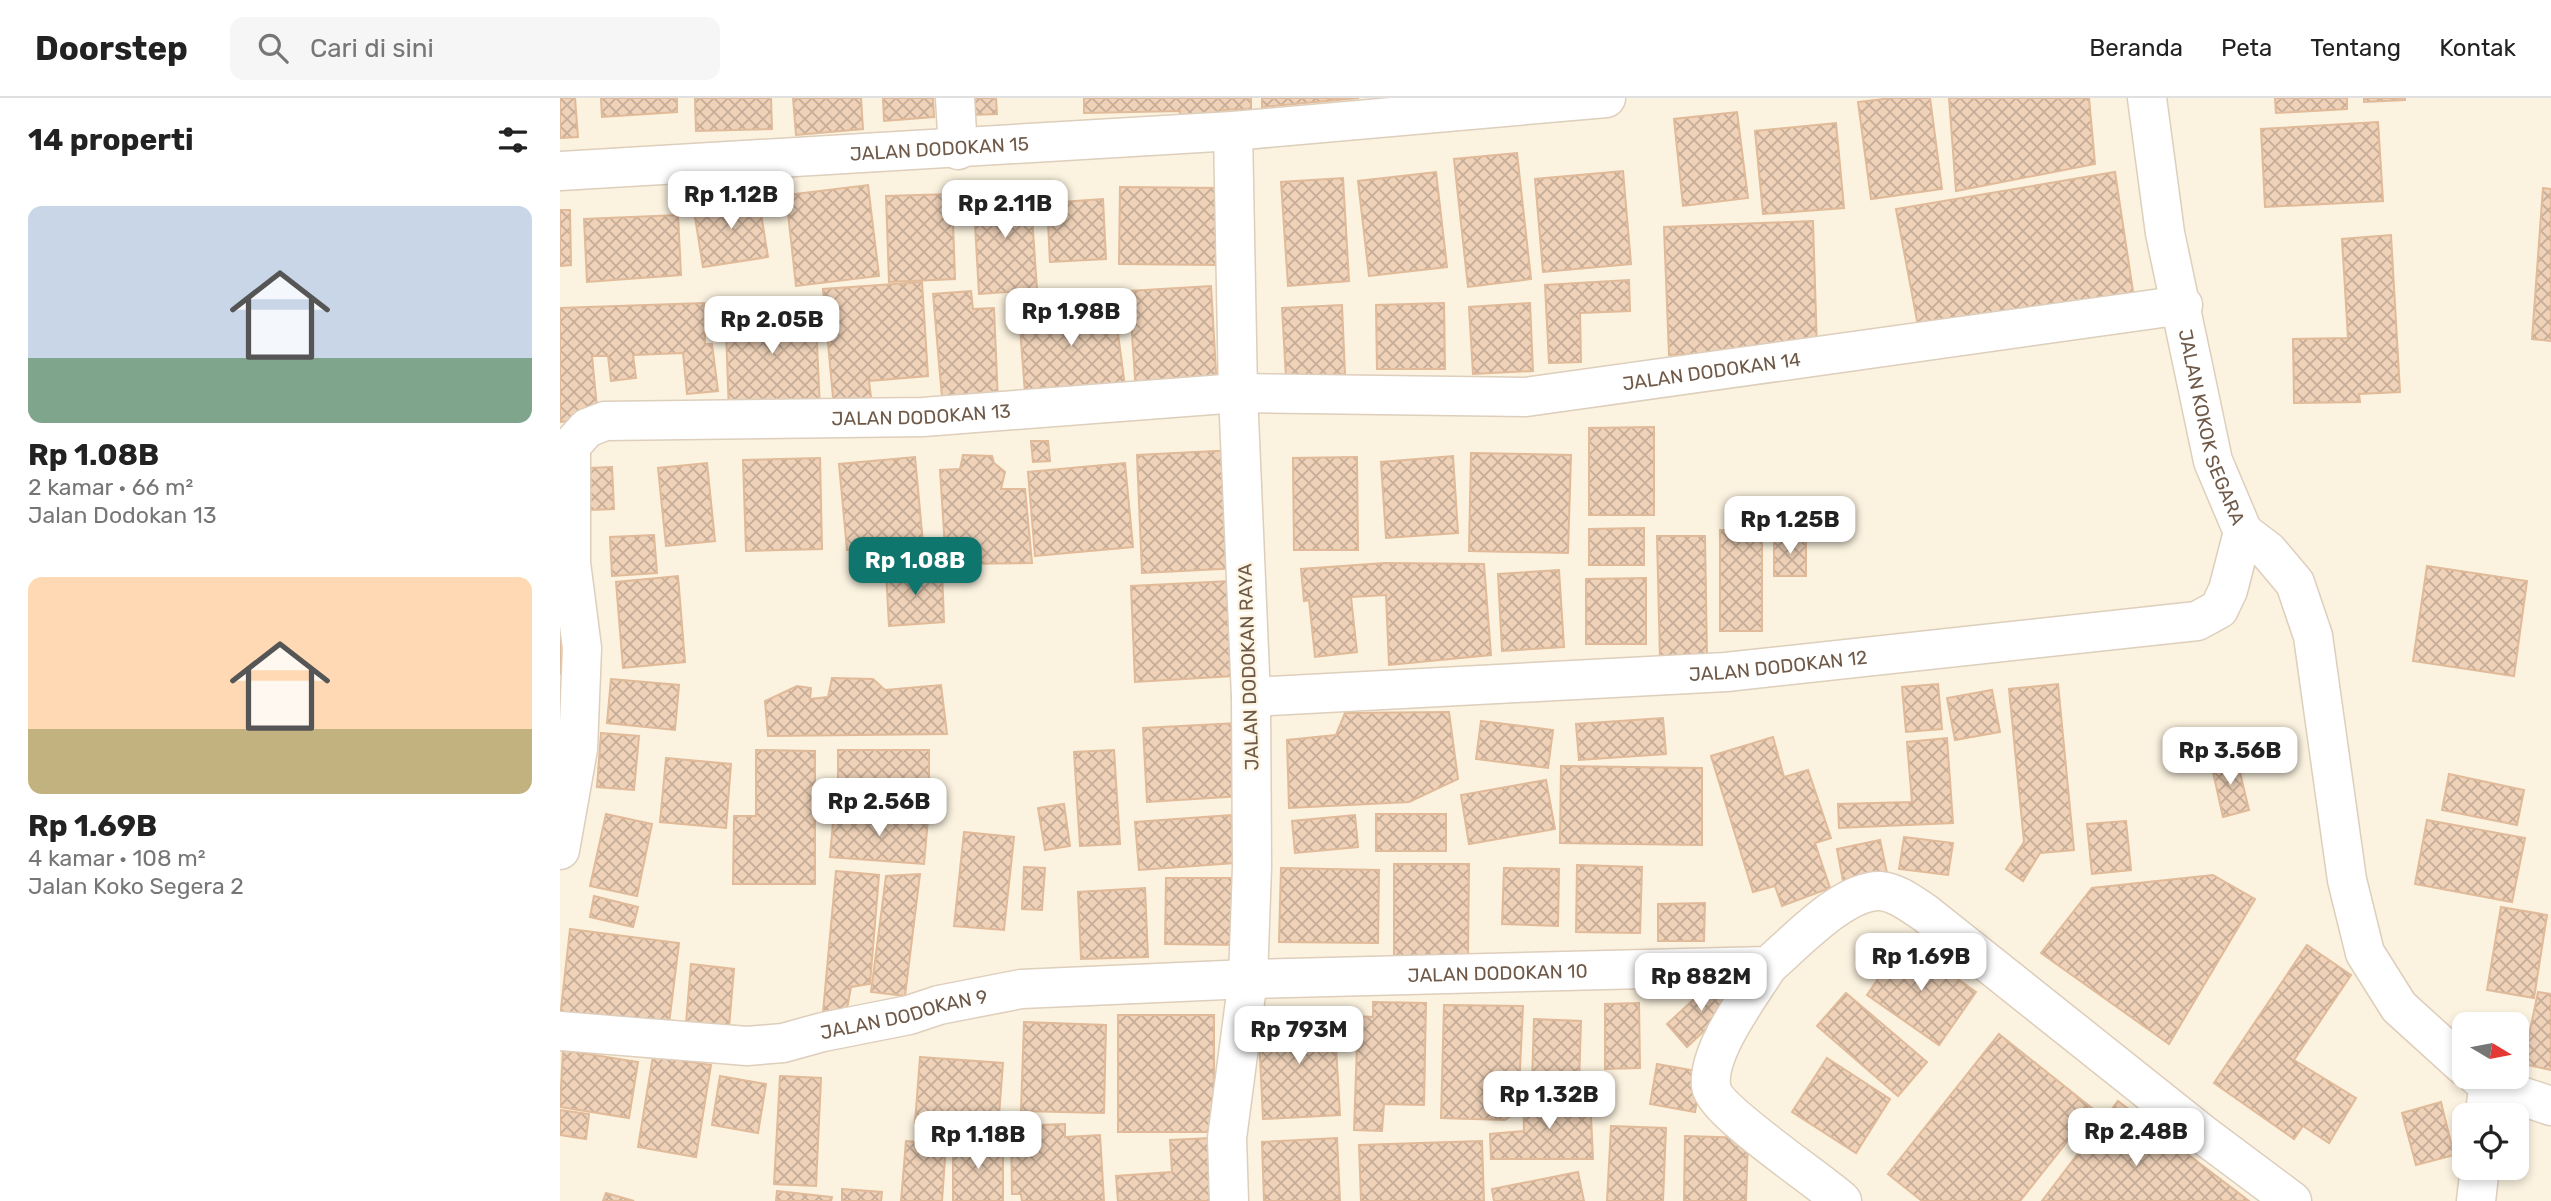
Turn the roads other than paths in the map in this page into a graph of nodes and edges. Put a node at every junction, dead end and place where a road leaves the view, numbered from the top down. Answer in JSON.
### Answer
{"nodes":[{"id":1,"x":955,"y":98,"type":"edge"},
{"id":2,"x":1606,"y":98,"type":"edge"},
{"id":3,"x":2147,"y":98,"type":"edge"},
{"id":4,"x":1233,"y":131,"type":"junction"},
{"id":5,"x":958,"y":150,"type":"junction"},
{"id":6,"x":560,"y":171,"type":"edge"},
{"id":7,"x":2183,"y":305,"type":"junction"},
{"id":8,"x":1238,"y":393,"type":"junction"},
{"id":9,"x":2243,"y":532,"type":"junction"},
{"id":10,"x":1251,"y":697,"type":"junction"},
{"id":11,"x":560,"y":850,"type":"edge"},
{"id":12,"x":1768,"y":966,"type":"junction"},
{"id":13,"x":1248,"y":979,"type":"junction"},
{"id":14,"x":560,"y":1031,"type":"edge"},
{"id":15,"x":2452,"y":1060,"type":"edge"},
{"id":16,"x":2489,"y":1089,"type":"edge"},
{"id":17,"x":2551,"y":1106,"type":"edge"},
{"id":18,"x":2478,"y":1180,"type":"edge"},
{"id":19,"x":1228,"y":1201,"type":"edge"},
{"id":20,"x":1842,"y":1201,"type":"edge"},
{"id":21,"x":2292,"y":1201,"type":"edge"},
{"id":22,"x":2476,"y":1201,"type":"edge"}],
"edges":[{"from":1,"to":5,"type":"street"},
{"from":2,"to":4,"type":"street","name":"JALAN DODOKAN 15"},
{"from":3,"to":7,"type":"street","name":"JALAN KOKOK SEGARA"},
{"from":4,"to":5,"type":"street","name":"JALAN DODOKAN 15"},
{"from":4,"to":8,"type":"street","name":"JALAN DODOKAN RAYA"},
{"from":5,"to":6,"type":"street","name":"JALAN DODOKAN 15"},
{"from":7,"to":8,"type":"street","name":"JALAN DODOKAN 14"},
{"from":7,"to":9,"type":"street","name":"JALAN KOKOK SEGARA"},
{"from":8,"to":10,"type":"street","name":"JALAN DODOKAN RAYA"},
{"from":8,"to":11,"type":"street","name":"JALAN DODOKAN 13"},
{"from":9,"to":10,"type":"street","name":"JALAN DODOKAN 12"},
{"from":9,"to":15,"type":"street","name":"JALAN KOKOK SEGARA"},
{"from":10,"to":13,"type":"street","name":"JALAN DODOKAN RAYA"},
{"from":12,"to":13,"type":"street","name":"JALAN DODOKAN 10"},
{"from":12,"to":20,"type":"street"},
{"from":12,"to":21,"type":"street"},
{"from":13,"to":14,"type":"street","name":"JALAN DODOKAN 9"},
{"from":13,"to":19,"type":"street","name":"JALAN DODOKAN RAYA"},
{"from":16,"to":17,"type":"street","name":"JALAN KOKOK SEGARA"},
{"from":18,"to":22,"type":"street"}]}
